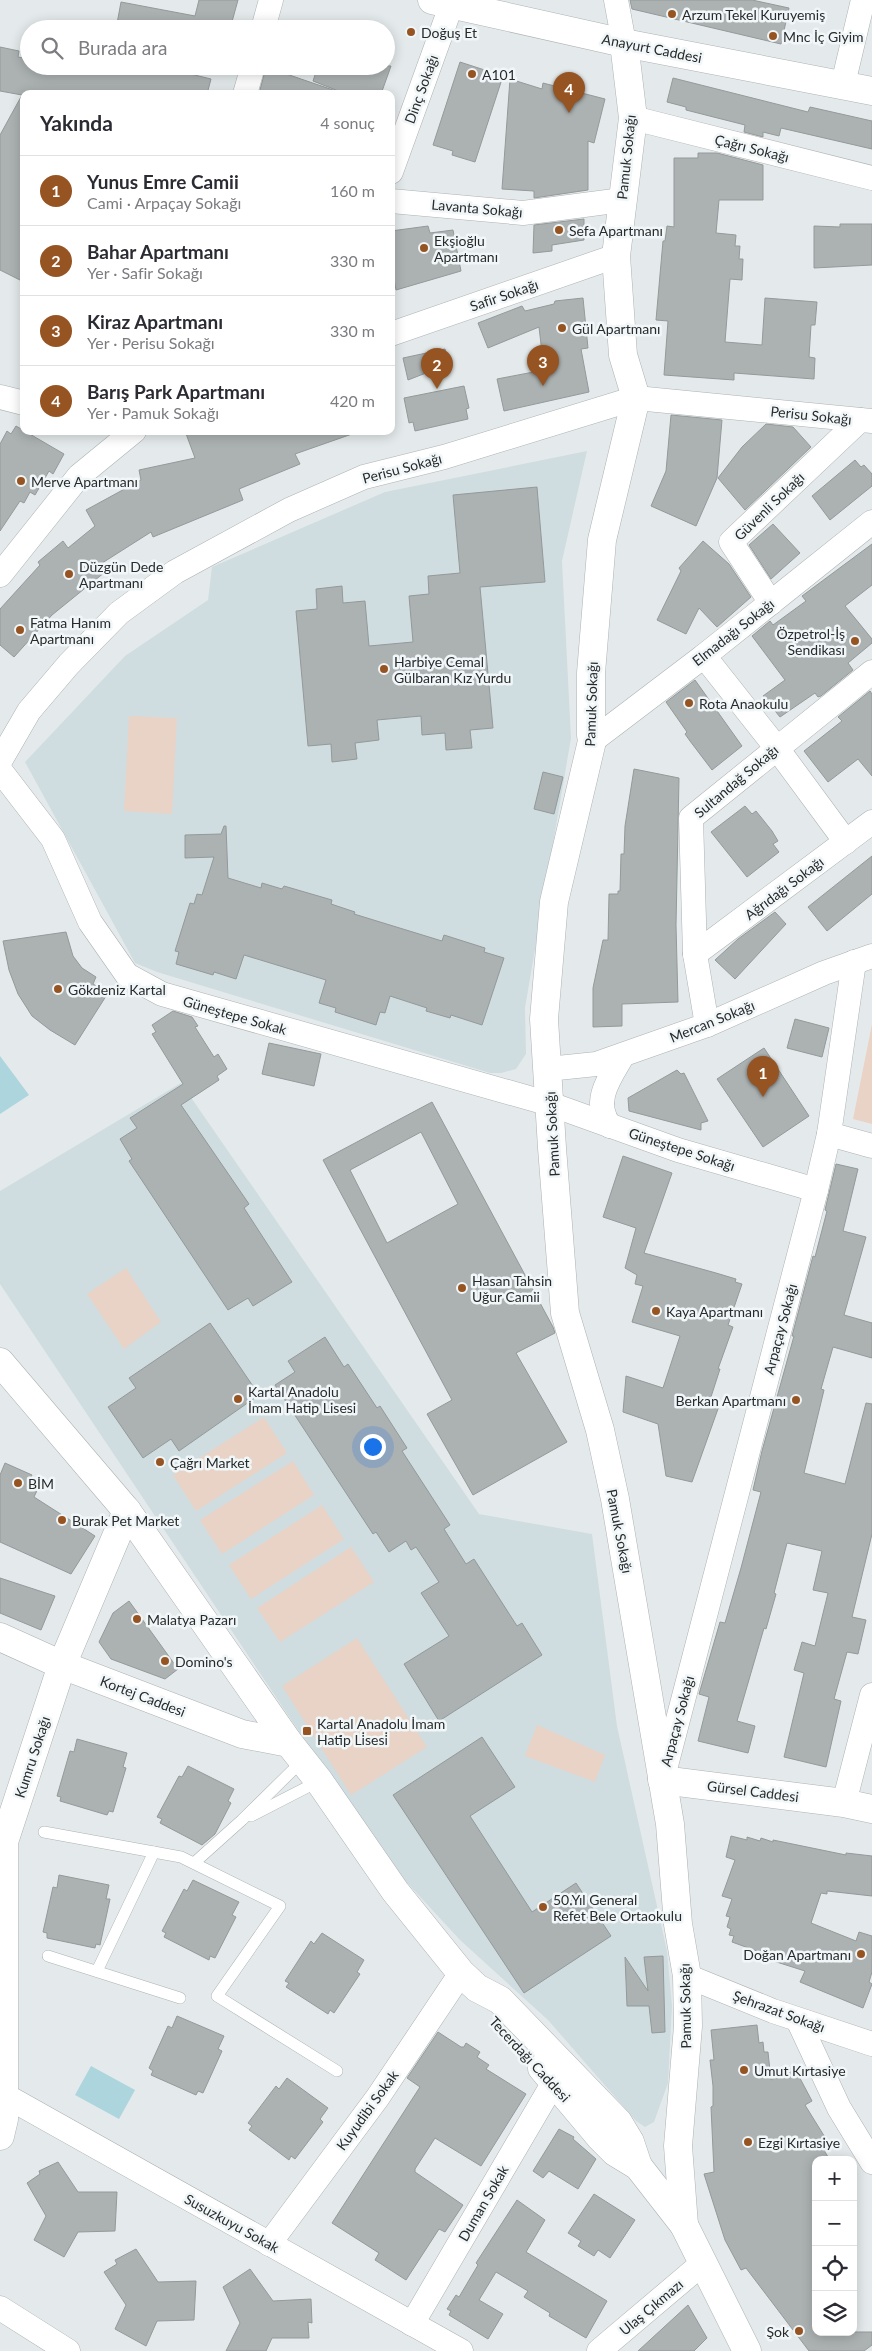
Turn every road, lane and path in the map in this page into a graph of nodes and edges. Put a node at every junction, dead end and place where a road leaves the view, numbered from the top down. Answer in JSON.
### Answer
{"nodes":[{"id":1,"x":271,"y":0,"type":"edge"},
{"id":2,"x":616,"y":0,"type":"edge"},
{"id":3,"x":862,"y":0,"type":"edge"},
{"id":4,"x":441,"y":3,"type":"edge"},
{"id":5,"x":265,"y":20,"type":"edge"},
{"id":6,"x":624,"y":43,"type":"junction"},
{"id":7,"x":250,"y":75,"type":"edge"},
{"id":8,"x":843,"y":84,"type":"junction"},
{"id":9,"x":246,"y":90,"type":"edge"},
{"id":10,"x":872,"y":91,"type":"edge"},
{"id":11,"x":633,"y":118,"type":"junction"},
{"id":12,"x":395,"y":158,"type":"edge"},
{"id":13,"x":872,"y":178,"type":"edge"},
{"id":14,"x":395,"y":200,"type":"edge"},
{"id":15,"x":622,"y":200,"type":"junction"},
{"id":16,"x":616,"y":256,"type":"junction"},
{"id":17,"x":395,"y":333,"type":"edge"},
{"id":18,"x":0,"y":398,"type":"edge"},
{"id":19,"x":636,"y":398,"type":"junction"},
{"id":20,"x":20,"y":402,"type":"edge"},
{"id":21,"x":866,"y":420,"type":"edge"},
{"id":22,"x":125,"y":435,"type":"edge"},
{"id":23,"x":872,"y":522,"type":"edge"},
{"id":24,"x":0,"y":575,"type":"edge"},
{"id":25,"x":770,"y":603,"type":"junction"},
{"id":26,"x":704,"y":656,"type":"junction"},
{"id":27,"x":872,"y":672,"type":"edge"},
{"id":28,"x":592,"y":741,"type":"junction"},
{"id":29,"x":776,"y":747,"type":"junction"},
{"id":30,"x":0,"y":761,"type":"edge"},
{"id":31,"x":0,"y":770,"type":"edge"},
{"id":32,"x":872,"y":822,"type":"edge"},
{"id":33,"x":846,"y":842,"type":"junction"},
{"id":34,"x":695,"y":954,"type":"junction"},
{"id":35,"x":863,"y":959,"type":"edge"},
{"id":36,"x":707,"y":1025,"type":"junction"},
{"id":37,"x":623,"y":1055,"type":"junction"},
{"id":38,"x":548,"y":1069,"type":"junction"},
{"id":39,"x":550,"y":1104,"type":"junction"},
{"id":40,"x":610,"y":1126,"type":"junction"},
{"id":41,"x":828,"y":1134,"type":"junction"},
{"id":42,"x":872,"y":1146,"type":"edge"},
{"id":43,"x":816,"y":1190,"type":"junction"},
{"id":44,"x":0,"y":1367,"type":"edge"},
{"id":45,"x":127,"y":1511,"type":"junction"},
{"id":46,"x":0,"y":1637,"type":"edge"},
{"id":47,"x":62,"y":1665,"type":"junction"},
{"id":48,"x":872,"y":1695,"type":"edge"},
{"id":49,"x":303,"y":1762,"type":"junction"},
{"id":50,"x":662,"y":1780,"type":"junction"},
{"id":51,"x":844,"y":1802,"type":"junction"},
{"id":52,"x":872,"y":1809,"type":"edge"},
{"id":53,"x":242,"y":1820,"type":"junction"},
{"id":54,"x":44,"y":1832,"type":"dead end"},
{"id":55,"x":154,"y":1852,"type":"junction"},
{"id":56,"x":194,"y":1863,"type":"junction"},
{"id":57,"x":48,"y":1956,"type":"dead end"},
{"id":58,"x":98,"y":1970,"type":"junction"},
{"id":59,"x":687,"y":1976,"type":"junction"},
{"id":60,"x":469,"y":1981,"type":"junction"},
{"id":61,"x":180,"y":1998,"type":"dead end"},
{"id":62,"x":798,"y":2020,"type":"junction"},
{"id":63,"x":872,"y":2044,"type":"edge"},
{"id":64,"x":336,"y":2071,"type":"dead end"},
{"id":65,"x":554,"y":2082,"type":"junction"},
{"id":66,"x":4,"y":2095,"type":"junction"},
{"id":67,"x":0,"y":2136,"type":"edge"},
{"id":68,"x":872,"y":2162,"type":"edge"},
{"id":69,"x":638,"y":2166,"type":"junction"},
{"id":70,"x":684,"y":2225,"type":"junction"},
{"id":71,"x":269,"y":2244,"type":"junction"},
{"id":72,"x":703,"y":2263,"type":"junction"},
{"id":73,"x":0,"y":2308,"type":"edge"},
{"id":74,"x":412,"y":2324,"type":"junction"},
{"id":75,"x":448,"y":2348,"type":"edge"},
{"id":76,"x":68,"y":2351,"type":"edge"},
{"id":77,"x":598,"y":2351,"type":"edge"},
{"id":78,"x":747,"y":2351,"type":"edge"}],
"edges":[{"from":1,"to":5,"type":"street"},
{"from":2,"to":6,"type":"street"},
{"from":3,"to":8,"type":"street"},
{"from":4,"to":6,"type":"street","name":"Anayurt Caddesi"},
{"from":4,"to":12,"type":"street","name":"Dinç Sokağı"},
{"from":6,"to":8,"type":"street","name":"Anayurt Caddesi"},
{"from":6,"to":11,"type":"street","name":"Pamuk Sokağı"},
{"from":7,"to":9,"type":"street"},
{"from":8,"to":10,"type":"street","name":"Anayurt Caddesi"},
{"from":11,"to":13,"type":"street","name":"Çağrı Sokağı"},
{"from":11,"to":15,"type":"street","name":"Pamuk Sokağı"},
{"from":14,"to":15,"type":"street","name":"Lavanta Sokağı"},
{"from":15,"to":16,"type":"street","name":"Pamuk Sokağı"},
{"from":16,"to":17,"type":"street","name":"Safir Sokağı"},
{"from":16,"to":19,"type":"street","name":"Pamuk Sokağı"},
{"from":18,"to":20,"type":"street"},
{"from":19,"to":21,"type":"street","name":"Perisu Sokağı"},
{"from":19,"to":28,"type":"street","name":"Pamuk Sokağı"},
{"from":19,"to":30,"type":"street","name":"Perisu Sokağı"},
{"from":21,"to":25,"type":"street","name":"Güvenli Sokağı"},
{"from":22,"to":24,"type":"street"},
{"from":23,"to":25,"type":"street","name":"Elmadağı Sokağı"},
{"from":25,"to":26,"type":"street","name":"Elmadağı Sokağı"},
{"from":26,"to":28,"type":"street","name":"Elmadağı Sokağı"},
{"from":26,"to":29,"type":"street"},
{"from":27,"to":29,"type":"street","name":"Sultandağ Sokağı"},
{"from":28,"to":38,"type":"street","name":"Pamuk Sokağı"},
{"from":29,"to":33,"type":"street"},
{"from":29,"to":34,"type":"street","name":"Sultandağ Sokağı"},
{"from":31,"to":39,"type":"street","name":"Güneştepe Sokak"},
{"from":32,"to":33,"type":"street","name":"Ağrıdağı Sokağı"},
{"from":33,"to":34,"type":"street","name":"Ağrıdağı Sokağı"},
{"from":34,"to":36,"type":"street","name":"Sultandağ Sokağı"},
{"from":35,"to":36,"type":"street","name":"Mercan Sokağı"},
{"from":35,"to":41,"type":"street","name":"Arpaçay Sokağı"},
{"from":36,"to":37,"type":"street","name":"Mercan Sokağı"},
{"from":37,"to":38,"type":"street","name":"Mercan Sokağı"},
{"from":37,"to":40,"type":"street"},
{"from":38,"to":39,"type":"street","name":"Pamuk Sokağı"},
{"from":39,"to":40,"type":"street","name":"Güneştepe Sokağı"},
{"from":39,"to":50,"type":"street","name":"Pamuk Sokağı"},
{"from":40,"to":43,"type":"street","name":"Güneştepe Sokağı"},
{"from":41,"to":42,"type":"street"},
{"from":41,"to":43,"type":"street","name":"Arpaçay Sokağı"},
{"from":43,"to":50,"type":"street","name":"Arpaçay Sokağı"},
{"from":44,"to":45,"type":"street"},
{"from":45,"to":47,"type":"street","name":"Kumru Sokağı"},
{"from":45,"to":49,"type":"street"},
{"from":46,"to":47,"type":"street","name":"Kortej Caddesi"},
{"from":47,"to":49,"type":"street","name":"Kortej Caddesi"},
{"from":47,"to":66,"type":"street","name":"Kumru Sokağı"},
{"from":48,"to":51,"type":"street"},
{"from":49,"to":53,"type":"lane"},
{"from":49,"to":53,"type":"lane"},
{"from":49,"to":60,"type":"street"},
{"from":50,"to":51,"type":"street","name":"Gürsel Caddesi"},
{"from":50,"to":59,"type":"street","name":"Pamuk Sokağı"},
{"from":51,"to":52,"type":"street","name":"Gürsel Caddesi"},
{"from":53,"to":56,"type":"lane"},
{"from":54,"to":55,"type":"lane"},
{"from":55,"to":56,"type":"lane"},
{"from":55,"to":58,"type":"lane"},
{"from":56,"to":64,"type":"lane"},
{"from":57,"to":58,"type":"lane"},
{"from":58,"to":61,"type":"lane"},
{"from":59,"to":62,"type":"street","name":"Şehrazat Sokağı"},
{"from":59,"to":70,"type":"street","name":"Pamuk Sokağı"},
{"from":60,"to":65,"type":"street","name":"Tecerdağı Caddesi"},
{"from":60,"to":69,"type":"street","name":"Tecerdağı Caddesi"},
{"from":60,"to":71,"type":"street","name":"Kuyudibi Sokak"},
{"from":62,"to":63,"type":"street","name":"Şehrazat Sokağı"},
{"from":62,"to":68,"type":"street"},
{"from":65,"to":69,"type":"street","name":"Tecerdağı Caddesi"},
{"from":65,"to":74,"type":"street","name":"Duman Sokak"},
{"from":66,"to":67,"type":"street","name":"Kumru Sokağı"},
{"from":66,"to":71,"type":"street","name":"Susuzkuyu Sokak"},
{"from":69,"to":70,"type":"street","name":"Tecerdağı Caddesi"},
{"from":70,"to":72,"type":"street","name":"Tecerdağı Caddesi"},
{"from":71,"to":74,"type":"street","name":"Susuzkuyu Sokak"},
{"from":72,"to":77,"type":"street","name":"Ulaş Çıkmazı"},
{"from":72,"to":78,"type":"street","name":"Tecerdağı Caddesi"},
{"from":73,"to":76,"type":"street"},
{"from":74,"to":75,"type":"street","name":"Susuzkuyu Sokak"}]}
